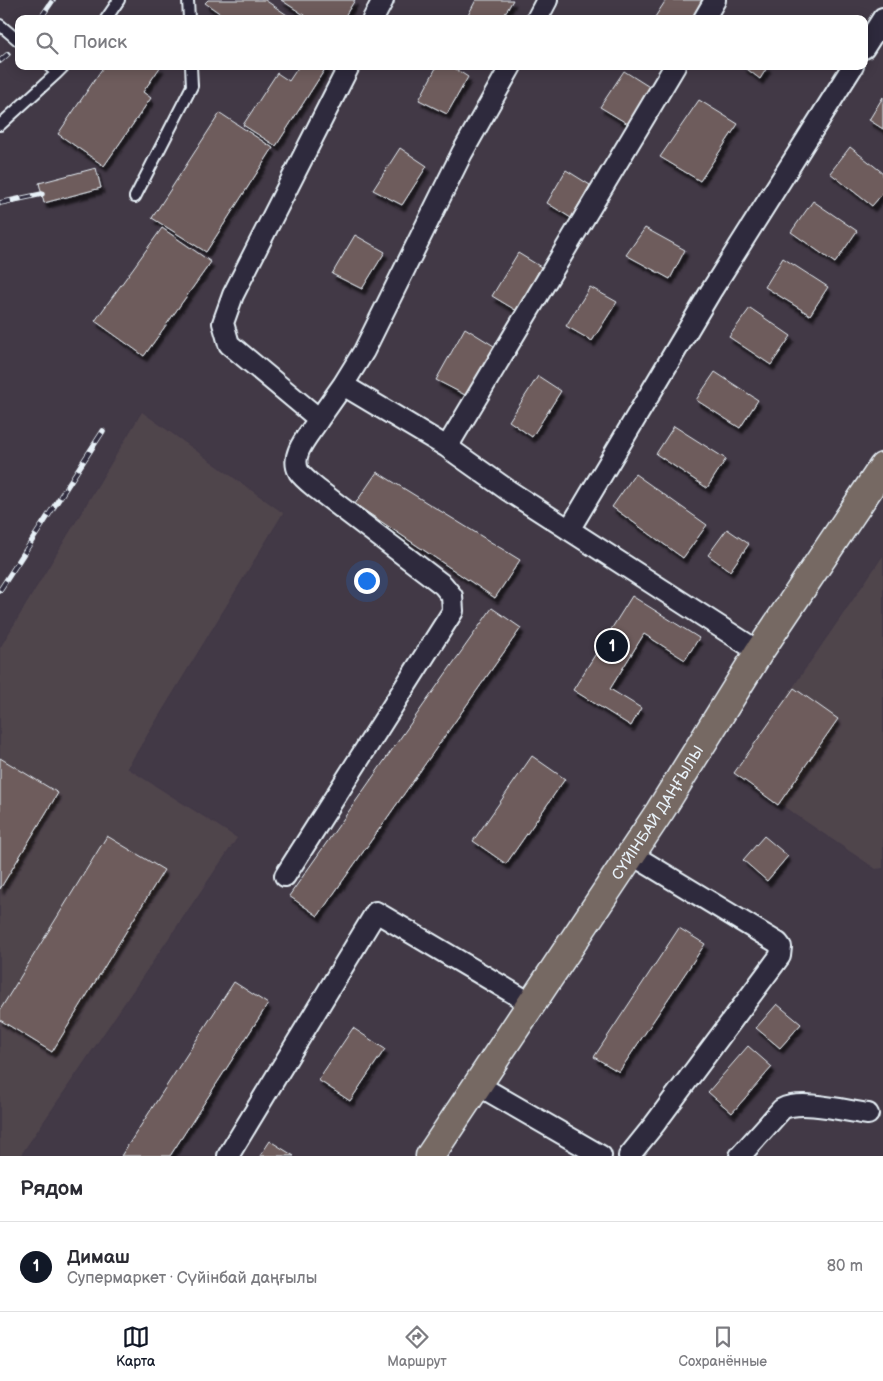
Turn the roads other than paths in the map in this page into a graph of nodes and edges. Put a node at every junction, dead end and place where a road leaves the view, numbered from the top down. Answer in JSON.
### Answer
{"nodes":[{"id":1,"x":119,"y":0,"type":"edge"},
{"id":2,"x":188,"y":0,"type":"edge"},
{"id":3,"x":383,"y":0,"type":"edge"},
{"id":4,"x":548,"y":0,"type":"edge"},
{"id":5,"x":715,"y":0,"type":"edge"},
{"id":6,"x":109,"y":15,"type":"edge"},
{"id":7,"x":189,"y":15,"type":"edge"},
{"id":8,"x":375,"y":15,"type":"edge"},
{"id":9,"x":539,"y":15,"type":"edge"},
{"id":10,"x":706,"y":15,"type":"edge"},
{"id":11,"x":883,"y":18,"type":"edge"},
{"id":12,"x":0,"y":25,"type":"edge"},
{"id":13,"x":15,"y":38,"type":"edge"},
{"id":14,"x":868,"y":42,"type":"edge"},
{"id":15,"x":61,"y":70,"type":"edge"},
{"id":16,"x":191,"y":70,"type":"edge"},
{"id":17,"x":347,"y":70,"type":"edge"},
{"id":18,"x":508,"y":70,"type":"edge"},
{"id":19,"x":673,"y":70,"type":"edge"},
{"id":20,"x":850,"y":70,"type":"edge"},
{"id":21,"x":0,"y":125,"type":"edge"},
{"id":22,"x":135,"y":197,"type":"dead end"},
{"id":23,"x":343,"y":386,"type":"junction"},
{"id":24,"x":319,"y":419,"type":"junction"},
{"id":25,"x":447,"y":447,"type":"junction"},
{"id":26,"x":883,"y":467,"type":"edge"},
{"id":27,"x":569,"y":530,"type":"junction"},
{"id":28,"x":759,"y":652,"type":"junction"},
{"id":29,"x":630,"y":854,"type":"junction"},
{"id":30,"x":285,"y":876,"type":"dead end"},
{"id":31,"x":530,"y":1003,"type":"junction"},
{"id":32,"x":478,"y":1085,"type":"junction"},
{"id":33,"x":868,"y":1114,"type":"dead end"},
{"id":34,"x":228,"y":1156,"type":"edge"},
{"id":35,"x":430,"y":1156,"type":"edge"},
{"id":36,"x":601,"y":1156,"type":"edge"},
{"id":37,"x":629,"y":1156,"type":"edge"},
{"id":38,"x":740,"y":1156,"type":"edge"}],
"edges":[{"from":1,"to":6,"type":"lane"},
{"from":2,"to":7,"type":"lane"},
{"from":3,"to":8,"type":"street"},
{"from":4,"to":9,"type":"street"},
{"from":5,"to":10,"type":"street"},
{"from":11,"to":14,"type":"street"},
{"from":12,"to":13,"type":"lane"},
{"from":15,"to":21,"type":"lane"},
{"from":16,"to":22,"type":"lane"},
{"from":17,"to":24,"type":"street"},
{"from":18,"to":23,"type":"street"},
{"from":19,"to":25,"type":"street"},
{"from":20,"to":27,"type":"street"},
{"from":23,"to":24,"type":"street"},
{"from":23,"to":25,"type":"street"},
{"from":24,"to":30,"type":"street"},
{"from":25,"to":27,"type":"street"},
{"from":26,"to":28,"type":"main road","name":"СҮЙІНБАЙ ДАҢҒЫЛЫ"},
{"from":27,"to":28,"type":"street"},
{"from":28,"to":29,"type":"main road","name":"СҮЙІНБАЙ ДАҢҒЫЛЫ"},
{"from":29,"to":31,"type":"main road","name":"СҮЙІНБАЙ ДАҢҒЫЛЫ"},
{"from":29,"to":37,"type":"street"},
{"from":31,"to":32,"type":"main road","name":"СҮЙІНБАЙ ДАҢҒЫЛЫ"},
{"from":31,"to":34,"type":"street"},
{"from":32,"to":35,"type":"main road","name":"СҮЙІНБАЙ ДАҢҒЫЛЫ"},
{"from":32,"to":36,"type":"street"},
{"from":33,"to":38,"type":"street"}]}
